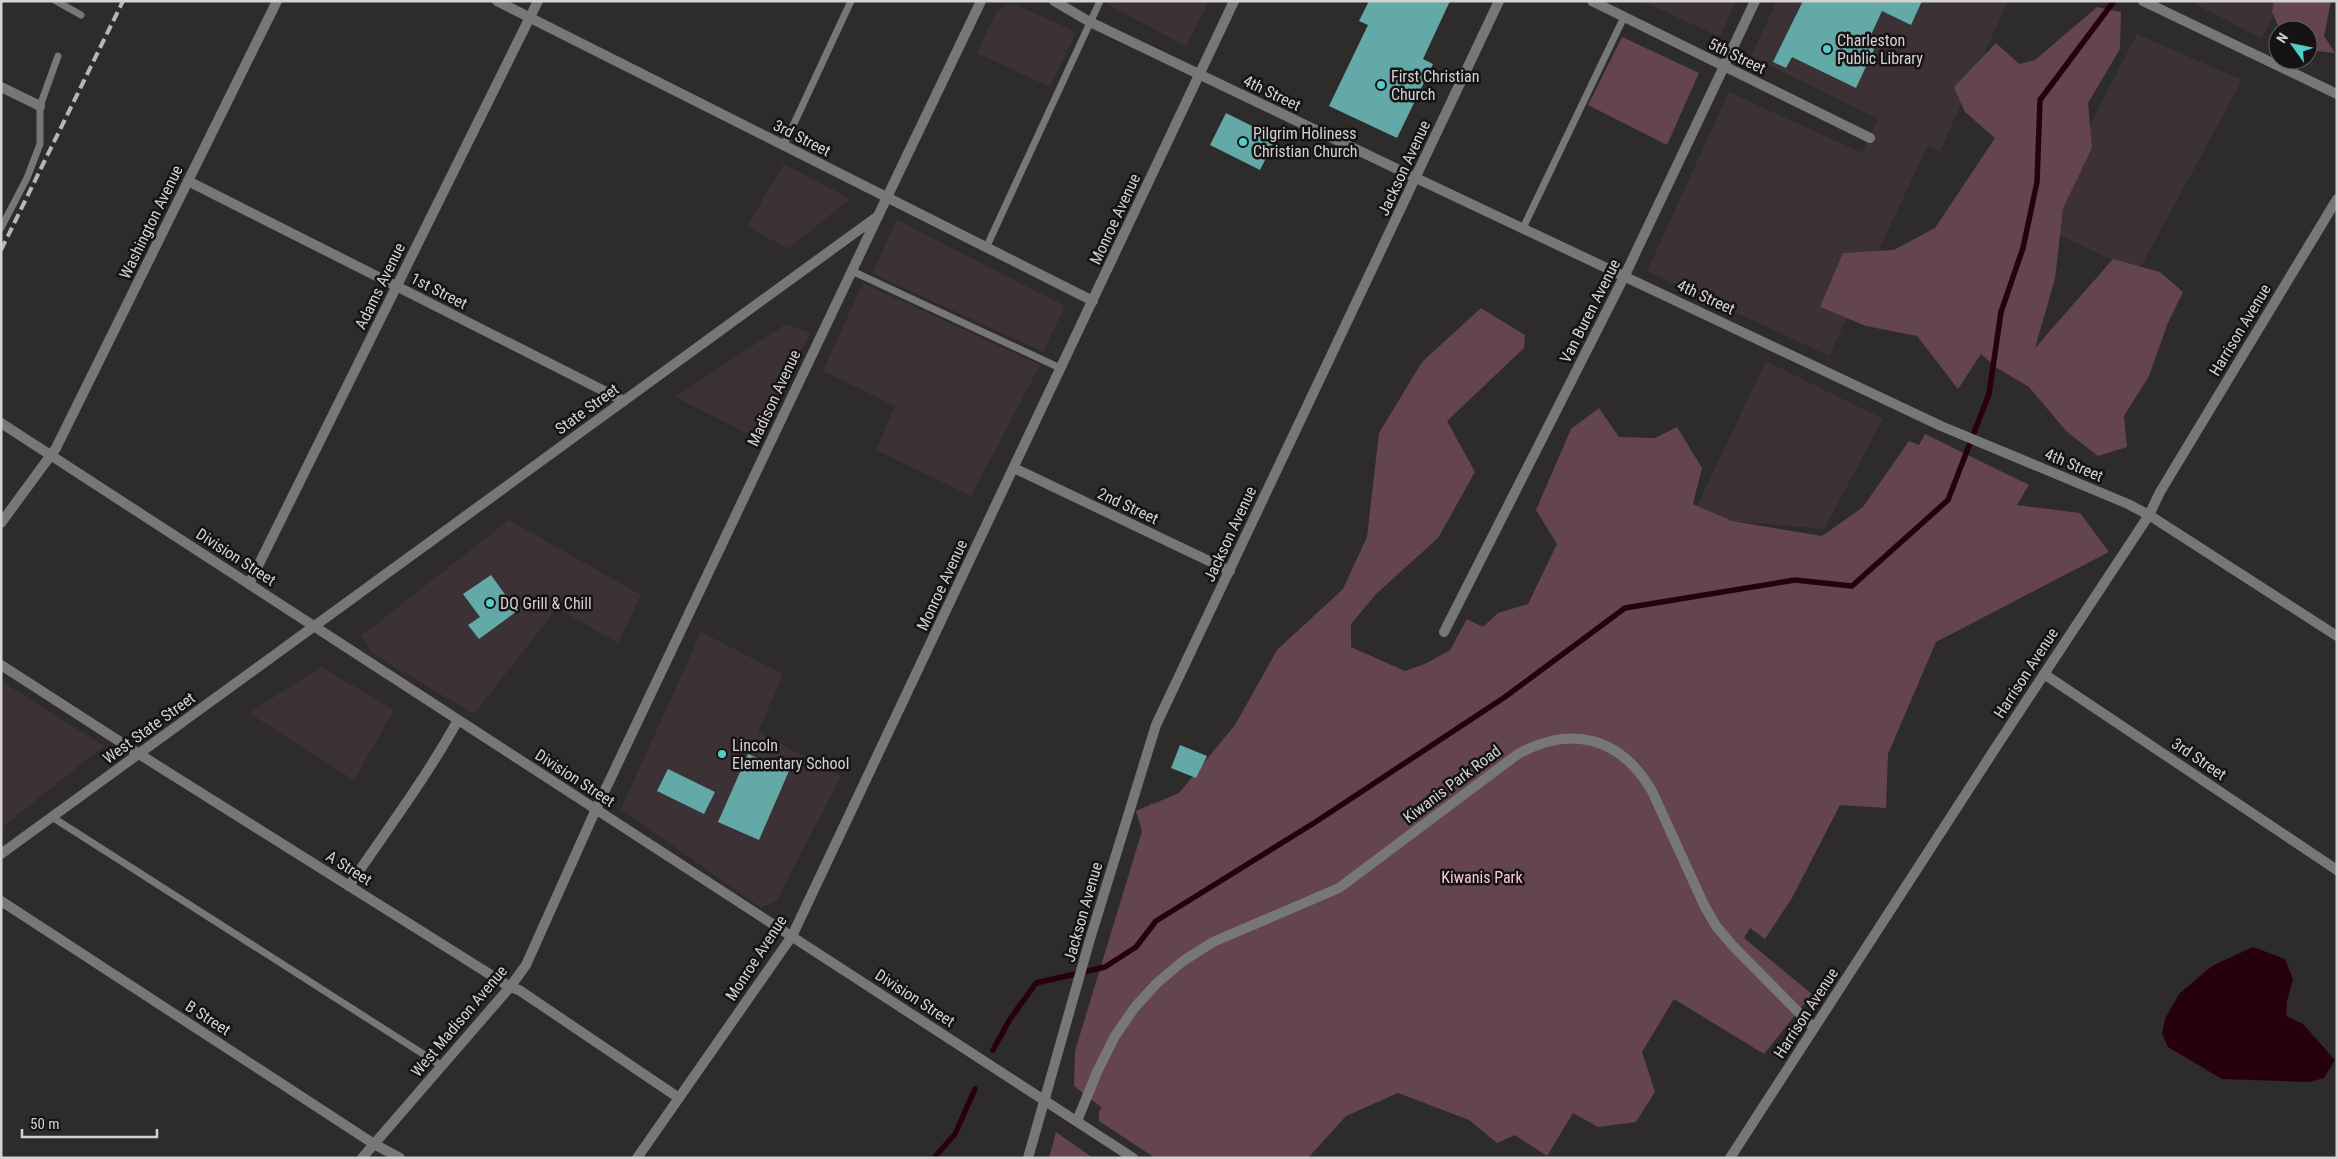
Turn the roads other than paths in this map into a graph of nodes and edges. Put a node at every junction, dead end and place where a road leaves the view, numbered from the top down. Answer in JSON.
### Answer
{"nodes":[{"id":1,"x":56,"y":1,"type":"edge"},
{"id":2,"x":277,"y":1,"type":"edge"},
{"id":3,"x":497,"y":1,"type":"edge"},
{"id":4,"x":538,"y":1,"type":"edge"},
{"id":5,"x":851,"y":1,"type":"edge"},
{"id":6,"x":981,"y":1,"type":"edge"},
{"id":7,"x":1054,"y":1,"type":"edge"},
{"id":8,"x":1100,"y":1,"type":"edge"},
{"id":9,"x":1234,"y":1,"type":"edge"},
{"id":10,"x":1498,"y":1,"type":"edge"},
{"id":11,"x":1592,"y":1,"type":"edge"},
{"id":12,"x":1755,"y":1,"type":"edge"},
{"id":13,"x":2142,"y":1,"type":"edge"},
{"id":14,"x":81,"y":15,"type":"dead end"},
{"id":15,"x":1624,"y":17,"type":"junction"},
{"id":16,"x":530,"y":18,"type":"junction"},
{"id":17,"x":1090,"y":22,"type":"junction"},
{"id":18,"x":58,"y":56,"type":"dead end"},
{"id":19,"x":1724,"y":67,"type":"junction"},
{"id":20,"x":1198,"y":74,"type":"junction"},
{"id":21,"x":1,"y":87,"type":"edge"},
{"id":22,"x":2337,"y":94,"type":"edge"},
{"id":23,"x":40,"y":106,"type":"junction"},
{"id":24,"x":1870,"y":138,"type":"dead end"},
{"id":25,"x":784,"y":146,"type":"junction"},
{"id":26,"x":1416,"y":178,"type":"junction"},
{"id":27,"x":188,"y":181,"type":"junction"},
{"id":28,"x":886,"y":197,"type":"junction"},
{"id":29,"x":2337,"y":199,"type":"edge"},
{"id":30,"x":878,"y":216,"type":"junction"},
{"id":31,"x":1,"y":228,"type":"edge"},
{"id":32,"x":1523,"y":228,"type":"junction"},
{"id":33,"x":986,"y":248,"type":"junction"},
{"id":34,"x":852,"y":271,"type":"junction"},
{"id":35,"x":1625,"y":275,"type":"junction"},
{"id":36,"x":397,"y":286,"type":"junction"},
{"id":37,"x":1093,"y":301,"type":"junction"},
{"id":38,"x":1060,"y":368,"type":"junction"},
{"id":39,"x":624,"y":401,"type":"junction"},
{"id":40,"x":1,"y":423,"type":"edge"},
{"id":41,"x":50,"y":454,"type":"junction"},
{"id":42,"x":1014,"y":468,"type":"junction"},
{"id":43,"x":2149,"y":515,"type":"junction"},
{"id":44,"x":1,"y":523,"type":"edge"},
{"id":45,"x":1230,"y":571,"type":"junction"},
{"id":46,"x":249,"y":584,"type":"junction"},
{"id":47,"x":314,"y":626,"type":"junction"},
{"id":48,"x":1444,"y":632,"type":"dead end"},
{"id":49,"x":2337,"y":636,"type":"edge"},
{"id":50,"x":1,"y":665,"type":"edge"},
{"id":51,"x":2044,"y":674,"type":"junction"},
{"id":52,"x":458,"y":720,"type":"junction"},
{"id":53,"x":139,"y":754,"type":"junction"},
{"id":54,"x":596,"y":809,"type":"junction"},
{"id":55,"x":52,"y":817,"type":"junction"},
{"id":56,"x":1,"y":854,"type":"edge"},
{"id":57,"x":2337,"y":870,"type":"edge"},
{"id":58,"x":349,"y":886,"type":"junction"},
{"id":59,"x":1,"y":902,"type":"edge"},
{"id":60,"x":792,"y":936,"type":"junction"},
{"id":61,"x":510,"y":987,"type":"junction"},
{"id":62,"x":1814,"y":1028,"type":"junction"},
{"id":63,"x":442,"y":1066,"type":"junction"},
{"id":64,"x":679,"y":1098,"type":"junction"},
{"id":65,"x":1045,"y":1100,"type":"junction"},
{"id":66,"x":1077,"y":1121,"type":"junction"},
{"id":67,"x":374,"y":1144,"type":"junction"},
{"id":68,"x":362,"y":1158,"type":"edge"},
{"id":69,"x":400,"y":1158,"type":"edge"},
{"id":70,"x":637,"y":1158,"type":"edge"},
{"id":71,"x":1028,"y":1158,"type":"edge"},
{"id":72,"x":1133,"y":1158,"type":"edge"},
{"id":73,"x":1730,"y":1158,"type":"edge"}],
"edges":[{"from":1,"to":14,"type":"lane"},
{"from":2,"to":27,"type":"street","name":"Washington Avenue"},
{"from":3,"to":16,"type":"street","name":"3rd Street"},
{"from":4,"to":16,"type":"street","name":"Adams Avenue"},
{"from":5,"to":25,"type":"lane"},
{"from":6,"to":28,"type":"street","name":"Madison Avenue"},
{"from":7,"to":17,"type":"street","name":"4th Street"},
{"from":8,"to":17,"type":"lane"},
{"from":9,"to":20,"type":"street","name":"Monroe Avenue"},
{"from":10,"to":26,"type":"street","name":"Jackson Avenue"},
{"from":11,"to":15,"type":"street","name":"5th Street"},
{"from":12,"to":19,"type":"street","name":"Van Buren Avenue"},
{"from":13,"to":22,"type":"street"},
{"from":15,"to":19,"type":"street","name":"5th Street"},
{"from":15,"to":32,"type":"lane"},
{"from":16,"to":25,"type":"street","name":"3rd Street"},
{"from":16,"to":36,"type":"street","name":"Adams Avenue"},
{"from":17,"to":20,"type":"street","name":"4th Street"},
{"from":17,"to":33,"type":"lane"},
{"from":18,"to":23,"type":"lane"},
{"from":19,"to":24,"type":"street","name":"5th Street"},
{"from":19,"to":35,"type":"street","name":"Van Buren Avenue"},
{"from":20,"to":26,"type":"street","name":"4th Street"},
{"from":20,"to":37,"type":"street","name":"Monroe Avenue"},
{"from":21,"to":23,"type":"street"},
{"from":23,"to":31,"type":"lane"},
{"from":25,"to":28,"type":"street","name":"3rd Street"},
{"from":26,"to":32,"type":"street","name":"4th Street"},
{"from":26,"to":45,"type":"street","name":"Jackson Avenue"},
{"from":27,"to":36,"type":"street","name":"1st Street"},
{"from":27,"to":41,"type":"street","name":"Washington Avenue"},
{"from":28,"to":30,"type":"street","name":"Madison Avenue"},
{"from":28,"to":33,"type":"street","name":"3rd Street"},
{"from":29,"to":43,"type":"street","name":"Harrison Avenue"},
{"from":30,"to":34,"type":"street","name":"Madison Avenue"},
{"from":30,"to":39,"type":"street","name":"State Street"},
{"from":32,"to":35,"type":"street","name":"4th Street"},
{"from":33,"to":37,"type":"street","name":"3rd Street"},
{"from":34,"to":38,"type":"lane"},
{"from":34,"to":54,"type":"street","name":"Madison Avenue"},
{"from":35,"to":43,"type":"street","name":"4th Street"},
{"from":35,"to":48,"type":"street","name":"Van Buren Avenue"},
{"from":36,"to":39,"type":"street","name":"1st Street"},
{"from":36,"to":46,"type":"street","name":"Adams Avenue"},
{"from":37,"to":38,"type":"street","name":"Monroe Avenue"},
{"from":38,"to":42,"type":"street","name":"Monroe Avenue"},
{"from":39,"to":47,"type":"street","name":"State Street"},
{"from":40,"to":41,"type":"street","name":"Division Street"},
{"from":41,"to":44,"type":"street","name":"Washington Avenue"},
{"from":41,"to":46,"type":"street","name":"Division Street"},
{"from":42,"to":45,"type":"street","name":"2nd Street"},
{"from":42,"to":60,"type":"street","name":"Monroe Avenue"},
{"from":43,"to":49,"type":"street","name":"4th Street"},
{"from":43,"to":51,"type":"street","name":"Harrison Avenue"},
{"from":45,"to":65,"type":"street","name":"Jackson Avenue"},
{"from":46,"to":47,"type":"street","name":"Division Street"},
{"from":47,"to":52,"type":"street","name":"Division Street"},
{"from":47,"to":53,"type":"street","name":"West State Street"},
{"from":50,"to":53,"type":"street","name":"A Street"},
{"from":51,"to":57,"type":"street","name":"3rd Street"},
{"from":51,"to":62,"type":"street","name":"Harrison Avenue"},
{"from":52,"to":54,"type":"street","name":"Division Street"},
{"from":52,"to":58,"type":"street"},
{"from":53,"to":55,"type":"street","name":"West State Street"},
{"from":53,"to":58,"type":"street","name":"A Street"},
{"from":54,"to":60,"type":"street","name":"Division Street"},
{"from":54,"to":61,"type":"street","name":"West Madison Avenue"},
{"from":55,"to":56,"type":"street","name":"West State Street"},
{"from":55,"to":63,"type":"lane"},
{"from":58,"to":61,"type":"street","name":"A Street"},
{"from":59,"to":67,"type":"street","name":"B Street"},
{"from":60,"to":64,"type":"street","name":"Monroe Avenue"},
{"from":60,"to":65,"type":"street","name":"Division Street"},
{"from":61,"to":63,"type":"street","name":"West Madison Avenue"},
{"from":61,"to":64,"type":"street","name":"A Street"},
{"from":62,"to":66,"type":"street","name":"Kiwanis Park Road"},
{"from":62,"to":73,"type":"street","name":"Harrison Avenue"},
{"from":63,"to":67,"type":"street","name":"West Madison Avenue"},
{"from":64,"to":70,"type":"street","name":"Monroe Avenue"},
{"from":65,"to":66,"type":"street","name":"Division Street"},
{"from":65,"to":71,"type":"street","name":"Jackson Avenue"},
{"from":66,"to":72,"type":"street","name":"Division Street"},
{"from":67,"to":68,"type":"street","name":"West Madison Avenue"},
{"from":67,"to":69,"type":"street","name":"B Street"}]}
